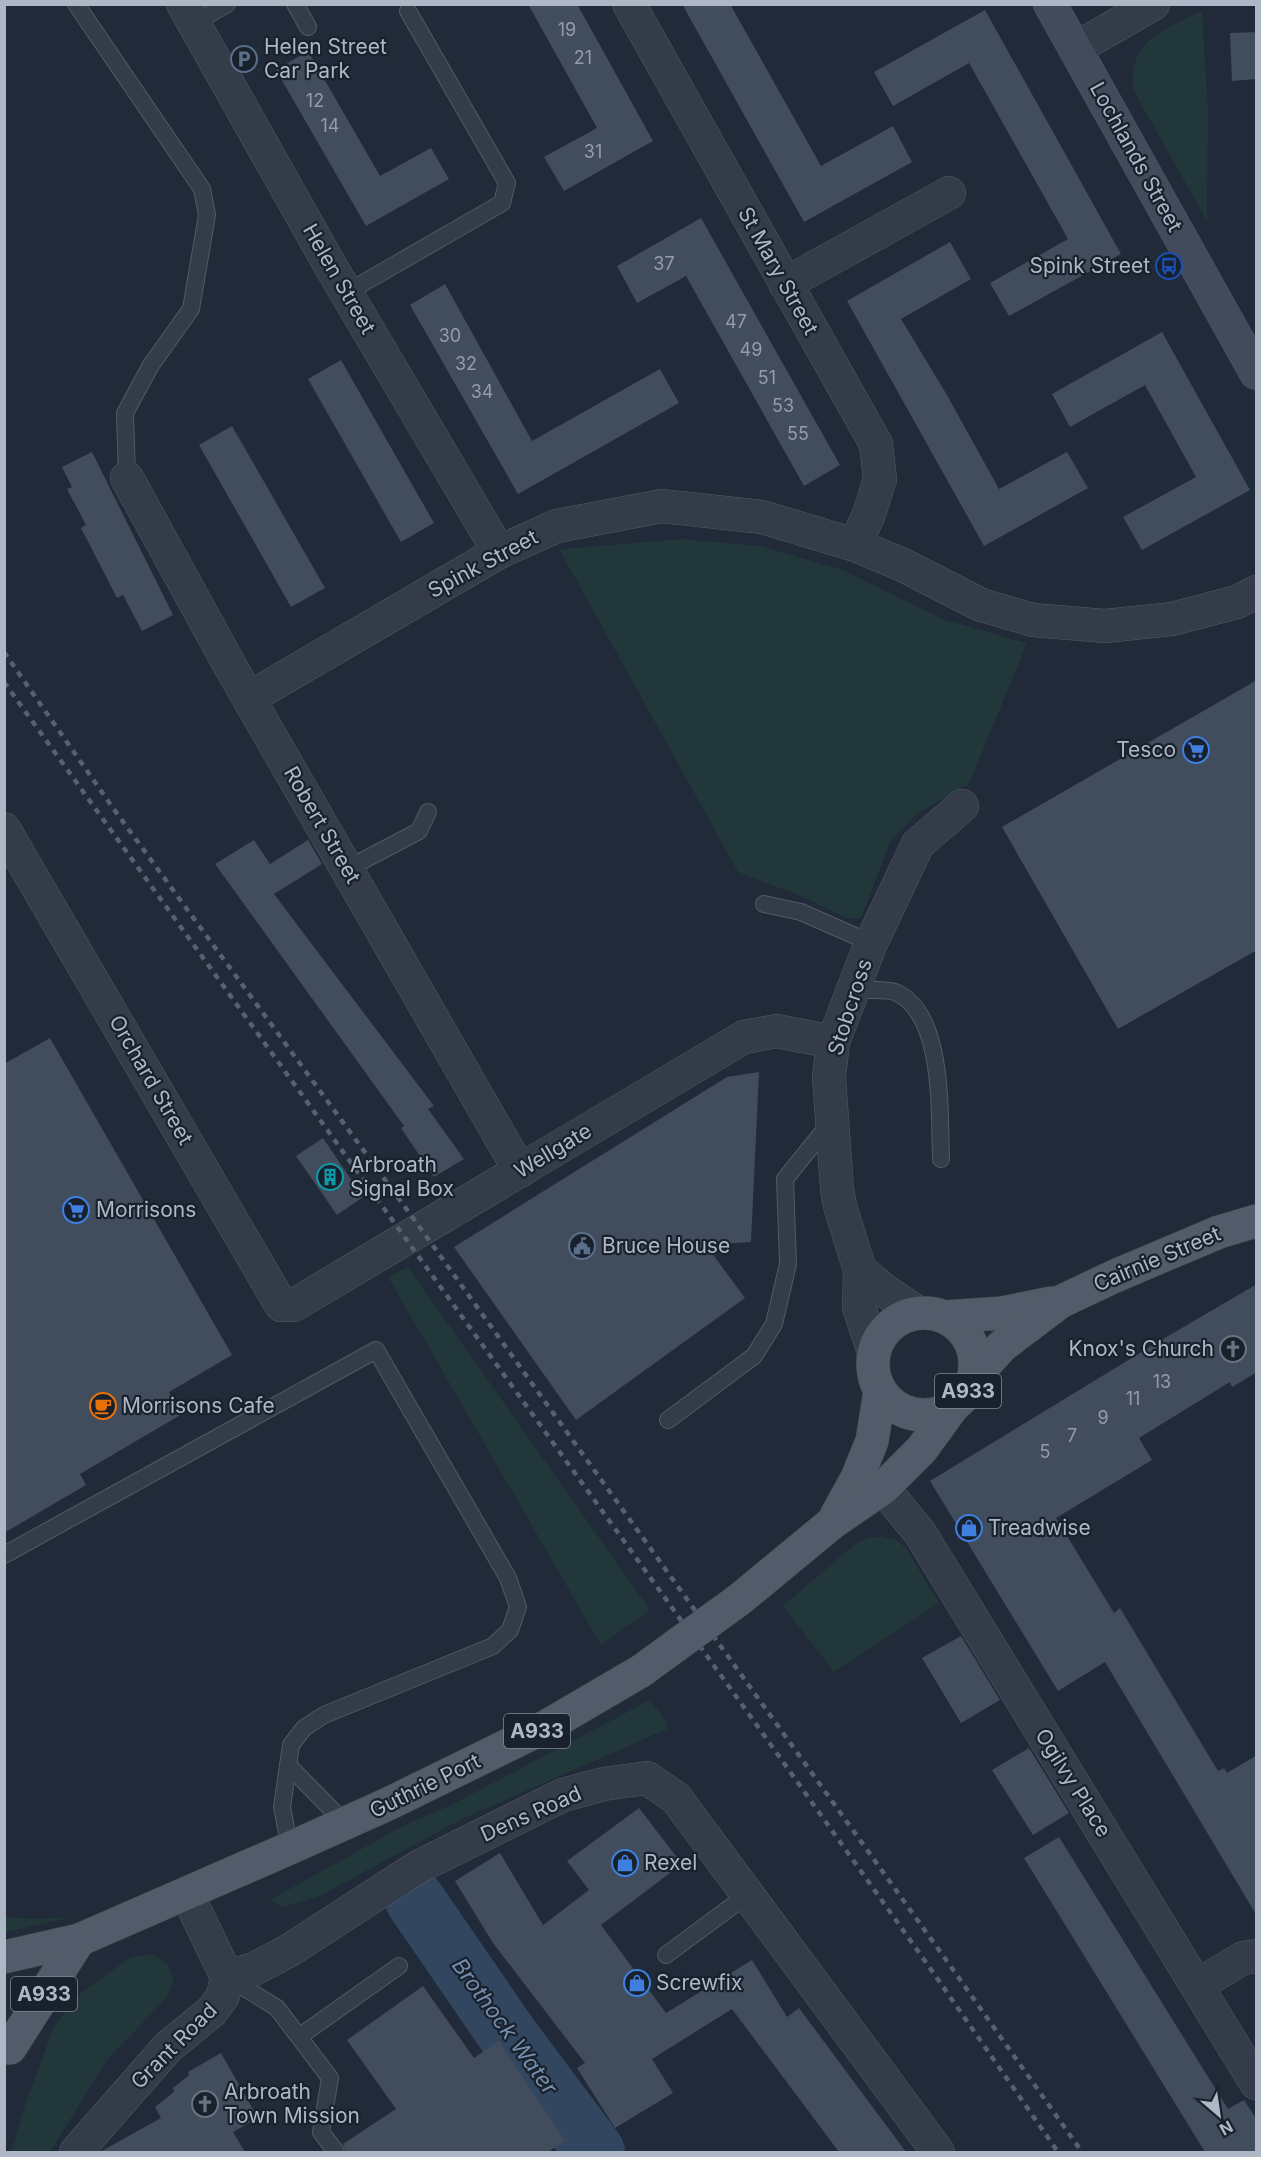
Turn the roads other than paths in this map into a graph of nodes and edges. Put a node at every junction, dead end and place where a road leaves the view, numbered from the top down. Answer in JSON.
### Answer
{"nodes":[{"id":1,"x":76,"y":4,"type":"edge"},
{"id":2,"x":227,"y":4,"type":"edge"},
{"id":3,"x":295,"y":4,"type":"edge"},
{"id":4,"x":629,"y":4,"type":"edge"},
{"id":5,"x":1050,"y":4,"type":"edge"},
{"id":6,"x":1153,"y":4,"type":"edge"},
{"id":7,"x":408,"y":11,"type":"dead end"},
{"id":8,"x":188,"y":14,"type":"edge"},
{"id":9,"x":308,"y":27,"type":"dead end"},
{"id":10,"x":1075,"y":49,"type":"junction"},
{"id":11,"x":949,"y":193,"type":"dead end"},
{"id":12,"x":785,"y":284,"type":"junction"},
{"id":13,"x":346,"y":293,"type":"junction"},
{"id":14,"x":1257,"y":373,"type":"edge"},
{"id":15,"x":128,"y":478,"type":"joint"},
{"id":16,"x":855,"y":545,"type":"junction"},
{"id":17,"x":499,"y":552,"type":"junction"},
{"id":18,"x":1257,"y":592,"type":"edge"},
{"id":19,"x":249,"y":698,"type":"junction"},
{"id":20,"x":962,"y":806,"type":"dead end"},
{"id":21,"x":428,"y":812,"type":"dead end"},
{"id":22,"x":10,"y":850,"type":"edge"},
{"id":23,"x":347,"y":869,"type":"junction"},
{"id":24,"x":764,"y":903,"type":"dead end"},
{"id":25,"x":871,"y":944,"type":"junction"},
{"id":26,"x":854,"y":990,"type":"junction"},
{"id":27,"x":833,"y":1042,"type":"junction"},
{"id":28,"x":832,"y":1121,"type":"junction"},
{"id":29,"x":941,"y":1159,"type":"dead end"},
{"id":30,"x":520,"y":1171,"type":"junction"},
{"id":31,"x":1257,"y":1221,"type":"edge"},
{"id":32,"x":860,"y":1270,"type":"junction"},
{"id":33,"x":1060,"y":1302,"type":"junction"},
{"id":34,"x":281,"y":1305,"type":"joint"},
{"id":35,"x":931,"y":1315,"type":"junction"},
{"id":36,"x":874,"y":1352,"type":"junction"},
{"id":37,"x":974,"y":1377,"type":"junction"},
{"id":38,"x":880,"y":1391,"type":"junction"},
{"id":39,"x":951,"y":1409,"type":"junction"},
{"id":40,"x":668,"y":1420,"type":"dead end"},
{"id":41,"x":883,"y":1488,"type":"junction"},
{"id":42,"x":832,"y":1523,"type":"junction"},
{"id":43,"x":4,"y":1555,"type":"edge"},
{"id":44,"x":288,"y":1765,"type":"junction"},
{"id":45,"x":345,"y":1823,"type":"junction"},
{"id":46,"x":290,"y":1848,"type":"junction"},
{"id":47,"x":187,"y":1894,"type":"junction"},
{"id":48,"x":747,"y":1895,"type":"junction"},
{"id":49,"x":79,"y":1940,"type":"junction"},
{"id":50,"x":666,"y":1955,"type":"dead end"},
{"id":51,"x":1257,"y":1956,"type":"edge"},
{"id":52,"x":4,"y":1957,"type":"edge"},
{"id":53,"x":399,"y":1966,"type":"dead end"},
{"id":54,"x":226,"y":1977,"type":"junction"},
{"id":55,"x":1198,"y":1985,"type":"junction"},
{"id":56,"x":4,"y":2008,"type":"edge"},
{"id":57,"x":300,"y":2036,"type":"junction"},
{"id":58,"x":7,"y":2058,"type":"edge"},
{"id":59,"x":1257,"y":2083,"type":"edge"},
{"id":60,"x":76,"y":2152,"type":"edge"},
{"id":61,"x":336,"y":2152,"type":"edge"},
{"id":62,"x":938,"y":2152,"type":"edge"}],
"edges":[{"from":1,"to":15,"type":"lane"},
{"from":2,"to":8,"type":"lane"},
{"from":3,"to":9,"type":"lane"},
{"from":4,"to":12,"type":"street","name":"St Mary Street"},
{"from":5,"to":10,"type":"main road","name":"Lochlands Street"},
{"from":6,"to":10,"type":"street"},
{"from":7,"to":13,"type":"lane"},
{"from":8,"to":13,"type":"street","name":"Helen Street"},
{"from":10,"to":14,"type":"main road","name":"Lochlands Street"},
{"from":11,"to":12,"type":"street"},
{"from":12,"to":16,"type":"street","name":"St Mary Street"},
{"from":13,"to":17,"type":"street","name":"Helen Street"},
{"from":15,"to":19,"type":"street","name":"Robert Street"},
{"from":16,"to":17,"type":"street","name":"Spink Street"},
{"from":16,"to":18,"type":"street","name":"Spink Street"},
{"from":17,"to":19,"type":"street","name":"Spink Street"},
{"from":19,"to":23,"type":"street","name":"Robert Street"},
{"from":20,"to":25,"type":"street","name":"Stobcross"},
{"from":21,"to":23,"type":"lane"},
{"from":22,"to":34,"type":"street","name":"Orchard Street"},
{"from":23,"to":30,"type":"street","name":"Robert Street"},
{"from":24,"to":25,"type":"lane"},
{"from":25,"to":26,"type":"street","name":"Stobcross"},
{"from":26,"to":27,"type":"street","name":"Stobcross"},
{"from":26,"to":29,"type":"lane"},
{"from":27,"to":28,"type":"street","name":"Stobcross"},
{"from":27,"to":30,"type":"street","name":"Wellgate"},
{"from":28,"to":32,"type":"street","name":"Stobcross"},
{"from":28,"to":40,"type":"lane"},
{"from":30,"to":34,"type":"street","name":"Wellgate"},
{"from":31,"to":33,"type":"main road","name":"Cairnie Street","number":"A933"},
{"from":32,"to":35,"type":"street"},
{"from":32,"to":36,"type":"street","name":"Stobcross"},
{"from":33,"to":35,"type":"main road","name":"Cairnie Street","number":"A933"},
{"from":33,"to":37,"type":"main road","name":"Cairnie Street","number":"A933"},
{"from":35,"to":36,"type":"main road","number":"A933"},
{"from":35,"to":37,"type":"main road","number":"A933"},
{"from":36,"to":38,"type":"main road","number":"A933"},
{"from":37,"to":39,"type":"main road","number":"A933"},
{"from":38,"to":39,"type":"main road","number":"A933"},
{"from":38,"to":42,"type":"main road","name":"Guthrie Port","number":"A933"},
{"from":39,"to":41,"type":"main road","name":"Guthrie Port","number":"A933"},
{"from":41,"to":42,"type":"main road","name":"Guthrie Port","number":"A933"},
{"from":41,"to":55,"type":"street","name":"Ogilvy Place"},
{"from":42,"to":45,"type":"main road","name":"Guthrie Port","number":"A933","bridge":true},
{"from":43,"to":44,"type":"lane"},
{"from":44,"to":45,"type":"lane"},
{"from":44,"to":46,"type":"lane"},
{"from":45,"to":46,"type":"main road","name":"Guthrie Port","number":"A933"},
{"from":46,"to":47,"type":"main road","name":"Guthrie Port","number":"A933"},
{"from":47,"to":49,"type":"main road","name":"Guthrie Port","number":"A933"},
{"from":47,"to":54,"type":"street","name":"Grant Road"},
{"from":48,"to":50,"type":"lane"},
{"from":48,"to":54,"type":"street","name":"Dens Road"},
{"from":48,"to":62,"type":"street","name":"Dens Road"},
{"from":49,"to":52,"type":"main road","name":"Guthrie Port","number":"A933"},
{"from":49,"to":58,"type":"main road","number":"A933"},
{"from":51,"to":55,"type":"street"},
{"from":53,"to":57,"type":"lane"},
{"from":54,"to":57,"type":"lane"},
{"from":54,"to":60,"type":"street","name":"Grant Road"},
{"from":55,"to":59,"type":"street","name":"Ogilvy Place"},
{"from":56,"to":58,"type":"main road"},
{"from":57,"to":61,"type":"lane"}]}
